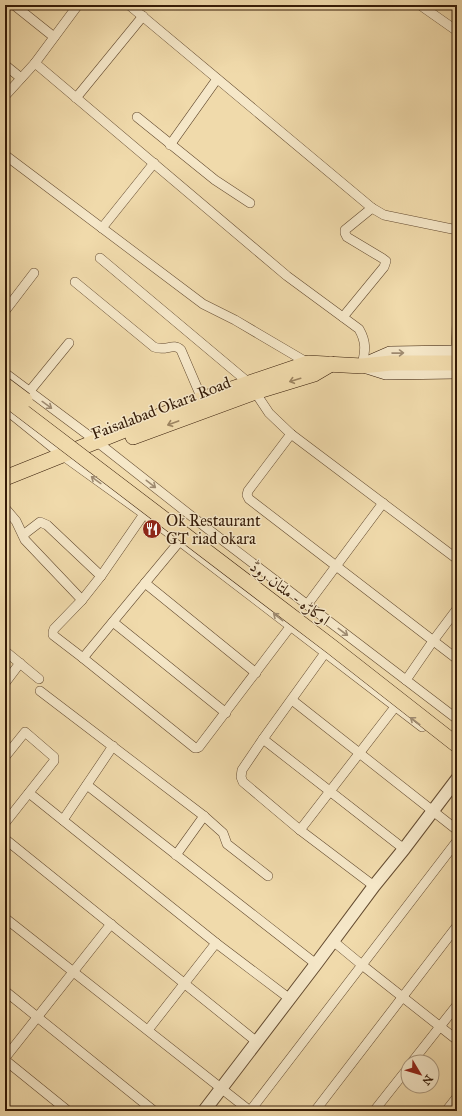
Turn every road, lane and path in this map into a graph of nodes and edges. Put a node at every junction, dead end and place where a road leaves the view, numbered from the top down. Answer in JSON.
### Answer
{"nodes":[{"id":1,"x":14,"y":5,"type":"edge"},
{"id":2,"x":78,"y":5,"type":"edge"},
{"id":3,"x":129,"y":5,"type":"edge"},
{"id":4,"x":420,"y":5,"type":"edge"},
{"id":5,"x":142,"y":16,"type":"junction"},
{"id":6,"x":457,"y":31,"type":"edge"},
{"id":7,"x":54,"y":37,"type":"junction"},
{"id":8,"x":34,"y":63,"type":"junction"},
{"id":9,"x":5,"y":65,"type":"edge"},
{"id":10,"x":21,"y":78,"type":"junction"},
{"id":11,"x":217,"y":79,"type":"junction"},
{"id":12,"x":5,"y":96,"type":"edge"},
{"id":13,"x":76,"y":98,"type":"junction"},
{"id":14,"x":137,"y":117,"type":"dead end"},
{"id":15,"x":170,"y":145,"type":"junction"},
{"id":16,"x":5,"y":155,"type":"edge"},
{"id":17,"x":154,"y":163,"type":"junction"},
{"id":18,"x":250,"y":203,"type":"dead end"},
{"id":19,"x":372,"y":208,"type":"junction"},
{"id":20,"x":102,"y":228,"type":"junction"},
{"id":21,"x":457,"y":230,"type":"edge"},
{"id":22,"x":100,"y":258,"type":"dead end"},
{"id":23,"x":34,"y":273,"type":"dead end"},
{"id":24,"x":74,"y":282,"type":"dead end"},
{"id":25,"x":5,"y":311,"type":"edge"},
{"id":26,"x":343,"y":317,"type":"junction"},
{"id":27,"x":457,"y":325,"type":"edge"},
{"id":28,"x":69,"y":343,"type":"dead end"},
{"id":29,"x":457,"y":356,"type":"edge"},
{"id":30,"x":308,"y":363,"type":"junction"},
{"id":31,"x":331,"y":364,"type":"junction"},
{"id":32,"x":362,"y":366,"type":"junction"},
{"id":33,"x":457,"y":372,"type":"edge"},
{"id":34,"x":5,"y":373,"type":"edge"},
{"id":35,"x":5,"y":385,"type":"edge"},
{"id":36,"x":252,"y":387,"type":"junction"},
{"id":37,"x":29,"y":392,"type":"junction"},
{"id":38,"x":5,"y":398,"type":"edge"},
{"id":39,"x":202,"y":399,"type":"junction"},
{"id":40,"x":5,"y":409,"type":"edge"},
{"id":41,"x":292,"y":434,"type":"junction"},
{"id":42,"x":100,"y":444,"type":"junction"},
{"id":43,"x":66,"y":458,"type":"junction"},
{"id":44,"x":5,"y":478,"type":"edge"},
{"id":45,"x":5,"y":488,"type":"edge"},
{"id":46,"x":383,"y":503,"type":"junction"},
{"id":47,"x":5,"y":508,"type":"edge"},
{"id":48,"x":144,"y":514,"type":"junction"},
{"id":49,"x":22,"y":535,"type":"junction"},
{"id":50,"x":179,"y":542,"type":"junction"},
{"id":51,"x":457,"y":559,"type":"edge"},
{"id":52,"x":336,"y":566,"type":"junction"},
{"id":53,"x":101,"y":576,"type":"junction"},
{"id":54,"x":146,"y":583,"type":"junction"},
{"id":55,"x":82,"y":600,"type":"junction"},
{"id":56,"x":307,"y":605,"type":"junction"},
{"id":57,"x":457,"y":608,"type":"edge"},
{"id":58,"x":112,"y":622,"type":"junction"},
{"id":59,"x":290,"y":627,"type":"junction"},
{"id":60,"x":433,"y":641,"type":"junction"},
{"id":61,"x":5,"y":651,"type":"edge"},
{"id":62,"x":325,"y":653,"type":"junction"},
{"id":63,"x":83,"y":658,"type":"junction"},
{"id":64,"x":457,"y":659,"type":"edge"},
{"id":65,"x":20,"y":663,"type":"junction"},
{"id":66,"x":256,"y":673,"type":"junction"},
{"id":67,"x":39,"y":679,"type":"dead end"},
{"id":68,"x":406,"y":680,"type":"junction"},
{"id":69,"x":5,"y":683,"type":"edge"},
{"id":70,"x":40,"y":691,"type":"dead end"},
{"id":71,"x":292,"y":700,"type":"junction"},
{"id":72,"x":395,"y":707,"type":"junction"},
{"id":73,"x":226,"y":713,"type":"junction"},
{"id":74,"x":457,"y":719,"type":"edge"},
{"id":75,"x":457,"y":731,"type":"edge"},
{"id":76,"x":263,"y":739,"type":"junction"},
{"id":77,"x":457,"y":744,"type":"edge"},
{"id":78,"x":113,"y":746,"type":"junction"},
{"id":79,"x":360,"y":752,"type":"junction"},
{"id":80,"x":457,"y":753,"type":"edge"},
{"id":81,"x":5,"y":757,"type":"edge"},
{"id":82,"x":457,"y":779,"type":"edge"},
{"id":83,"x":87,"y":785,"type":"junction"},
{"id":84,"x":330,"y":792,"type":"junction"},
{"id":85,"x":29,"y":793,"type":"junction"},
{"id":86,"x":434,"y":810,"type":"junction"},
{"id":87,"x":204,"y":816,"type":"junction"},
{"id":88,"x":63,"y":820,"type":"junction"},
{"id":89,"x":5,"y":823,"type":"edge"},
{"id":90,"x":300,"y":830,"type":"junction"},
{"id":91,"x":457,"y":830,"type":"edge"},
{"id":92,"x":5,"y":839,"type":"edge"},
{"id":93,"x":457,"y":841,"type":"edge"},
{"id":94,"x":404,"y":849,"type":"junction"},
{"id":95,"x":176,"y":855,"type":"junction"},
{"id":96,"x":268,"y":876,"type":"dead end"},
{"id":97,"x":374,"y":886,"type":"junction"},
{"id":98,"x":5,"y":918,"type":"edge"},
{"id":99,"x":111,"y":924,"type":"junction"},
{"id":100,"x":457,"y":926,"type":"edge"},
{"id":101,"x":333,"y":940,"type":"junction"},
{"id":102,"x":216,"y":943,"type":"junction"},
{"id":103,"x":316,"y":964,"type":"junction"},
{"id":104,"x":362,"y":965,"type":"junction"},
{"id":105,"x":73,"y":972,"type":"junction"},
{"id":106,"x":184,"y":983,"type":"junction"},
{"id":107,"x":5,"y":991,"type":"edge"},
{"id":108,"x":402,"y":997,"type":"junction"},
{"id":109,"x":290,"y":999,"type":"junction"},
{"id":110,"x":457,"y":1005,"type":"edge"},
{"id":111,"x":37,"y":1017,"type":"junction"},
{"id":112,"x":440,"y":1026,"type":"junction"},
{"id":113,"x":148,"y":1030,"type":"junction"},
{"id":114,"x":457,"y":1040,"type":"edge"},
{"id":115,"x":257,"y":1042,"type":"junction"},
{"id":116,"x":418,"y":1054,"type":"edge"},
{"id":117,"x":5,"y":1059,"type":"edge"},
{"id":118,"x":400,"y":1078,"type":"edge"},
{"id":119,"x":222,"y":1088,"type":"junction"},
{"id":120,"x":457,"y":1097,"type":"edge"},
{"id":121,"x":68,"y":1111,"type":"edge"},
{"id":122,"x":154,"y":1111,"type":"edge"},
{"id":123,"x":204,"y":1111,"type":"edge"},
{"id":124,"x":250,"y":1111,"type":"edge"},
{"id":125,"x":315,"y":1111,"type":"edge"},
{"id":126,"x":374,"y":1111,"type":"edge"},
{"id":127,"x":446,"y":1111,"type":"edge"}],
"edges":[{"from":1,"to":7,"type":"street"},
{"from":2,"to":7,"type":"street"},
{"from":3,"to":5,"type":"street"},
{"from":4,"to":6,"type":"street"},
{"from":5,"to":11,"type":"street"},
{"from":5,"to":13,"type":"street"},
{"from":7,"to":8,"type":"street"},
{"from":8,"to":10,"type":"street"},
{"from":8,"to":13,"type":"street"},
{"from":9,"to":10,"type":"street"},
{"from":10,"to":12,"type":"street"},
{"from":11,"to":15,"type":"street"},
{"from":11,"to":19,"type":"street"},
{"from":13,"to":17,"type":"street"},
{"from":14,"to":15,"type":"street"},
{"from":15,"to":18,"type":"street"},
{"from":16,"to":20,"type":"street"},
{"from":17,"to":20,"type":"street"},
{"from":17,"to":26,"type":"street"},
{"from":19,"to":21,"type":"street"},
{"from":19,"to":26,"type":"street"},
{"from":20,"to":30,"type":"street"},
{"from":22,"to":36,"type":"street"},
{"from":23,"to":25,"type":"street"},
{"from":24,"to":39,"type":"street"},
{"from":26,"to":32,"type":"street"},
{"from":27,"to":29,"type":"street"},
{"from":28,"to":37,"type":"street"},
{"from":29,"to":32,"type":"main road","name":"Faisalabad Okara Road"},
{"from":32,"to":29,"type":"main road","one_way":true},
{"from":30,"to":31,"type":"main road","name":"Faisalabad Okara Road"},
{"from":30,"to":36,"type":"main road","name":"Faisalabad Okara Road"},
{"from":31,"to":32,"type":"main road","name":"Faisalabad Okara Road"},
{"from":31,"to":36,"type":"main road","name":"Faisalabad Okara Road","one_way":true},
{"from":32,"to":33,"type":"main road"},
{"from":34,"to":37,"type":"street"},
{"from":35,"to":75,"type":"main road","name":"اوکاڑہ - ملتان روڈ","bridge":true},
{"from":36,"to":39,"type":"main road","name":"Faisalabad Okara Road"},
{"from":36,"to":41,"type":"street"},
{"from":36,"to":42,"type":"main road","name":"Faisalabad Okara Road","one_way":true},
{"from":37,"to":42,"type":"street","one_way":true},
{"from":38,"to":77,"type":"main road","name":"اوکاڑہ - ملتان روڈ","bridge":true},
{"from":39,"to":42,"type":"main road","name":"Faisalabad Okara Road"},
{"from":40,"to":43,"type":"street"},
{"from":41,"to":46,"type":"street"},
{"from":41,"to":52,"type":"street"},
{"from":42,"to":43,"type":"main road","name":"Faisalabad Okara Road"},
{"from":42,"to":56,"type":"street","one_way":true},
{"from":43,"to":44,"type":"main road","name":"Faisalabad Okara Road"},
{"from":43,"to":45,"type":"main road","name":"Faisalabad Okara Road"},
{"from":48,"to":43,"type":"street","one_way":true},
{"from":46,"to":51,"type":"street"},
{"from":46,"to":52,"type":"street"},
{"from":47,"to":49,"type":"street"},
{"from":48,"to":50,"type":"street"},
{"from":48,"to":53,"type":"street"},
{"from":49,"to":53,"type":"street"},
{"from":49,"to":55,"type":"street"},
{"from":50,"to":54,"type":"street"},
{"from":59,"to":50,"type":"street","one_way":true},
{"from":52,"to":56,"type":"street"},
{"from":52,"to":60,"type":"street"},
{"from":53,"to":55,"type":"street"},
{"from":54,"to":58,"type":"street"},
{"from":54,"to":66,"type":"street"},
{"from":55,"to":63,"type":"street"},
{"from":56,"to":68,"type":"street","one_way":true},
{"from":57,"to":60,"type":"street"},
{"from":58,"to":63,"type":"street"},
{"from":58,"to":73,"type":"street"},
{"from":59,"to":62,"type":"street"},
{"from":59,"to":66,"type":"street"},
{"from":60,"to":64,"type":"street"},
{"from":60,"to":68,"type":"street"},
{"from":61,"to":65,"type":"street"},
{"from":62,"to":71,"type":"street"},
{"from":62,"to":72,"type":"street"},
{"from":63,"to":73,"type":"street"},
{"from":65,"to":67,"type":"street"},
{"from":65,"to":69,"type":"street"},
{"from":66,"to":73,"type":"street"},
{"from":68,"to":74,"type":"street"},
{"from":70,"to":78,"type":"street"},
{"from":71,"to":76,"type":"street"},
{"from":71,"to":79,"type":"street"},
{"from":72,"to":79,"type":"street"},
{"from":80,"to":72,"type":"street","one_way":true},
{"from":76,"to":84,"type":"street"},
{"from":76,"to":90,"type":"street"},
{"from":78,"to":83,"type":"street"},
{"from":78,"to":87,"type":"street"},
{"from":79,"to":84,"type":"street"},
{"from":79,"to":86,"type":"street"},
{"from":81,"to":85,"type":"street"},
{"from":82,"to":86,"type":"street"},
{"from":83,"to":88,"type":"street"},
{"from":83,"to":95,"type":"street"},
{"from":84,"to":90,"type":"street"},
{"from":84,"to":94,"type":"street"},
{"from":85,"to":88,"type":"street"},
{"from":85,"to":89,"type":"street"},
{"from":86,"to":91,"type":"street"},
{"from":86,"to":94,"type":"street"},
{"from":87,"to":95,"type":"street"},
{"from":87,"to":96,"type":"street"},
{"from":88,"to":102,"type":"street"},
{"from":90,"to":97,"type":"street"},
{"from":92,"to":99,"type":"street"},
{"from":93,"to":104,"type":"street"},
{"from":94,"to":97,"type":"street"},
{"from":95,"to":103,"type":"street"},
{"from":97,"to":101,"type":"street"},
{"from":98,"to":105,"type":"street"},
{"from":99,"to":105,"type":"street"},
{"from":99,"to":106,"type":"street"},
{"from":100,"to":108,"type":"street"},
{"from":101,"to":103,"type":"street"},
{"from":101,"to":104,"type":"street"},
{"from":102,"to":106,"type":"street"},
{"from":102,"to":109,"type":"street"},
{"from":103,"to":109,"type":"street"},
{"from":104,"to":108,"type":"street"},
{"from":104,"to":124,"type":"street"},
{"from":105,"to":111,"type":"street"},
{"from":105,"to":113,"type":"street"},
{"from":106,"to":113,"type":"street"},
{"from":106,"to":115,"type":"street"},
{"from":107,"to":111,"type":"street"},
{"from":108,"to":112,"type":"street"},
{"from":108,"to":125,"type":"street"},
{"from":109,"to":115,"type":"street"},
{"from":110,"to":112,"type":"street"},
{"from":111,"to":117,"type":"street"},
{"from":111,"to":122,"type":"street"},
{"from":112,"to":114,"type":"street"},
{"from":112,"to":116,"type":"street"},
{"from":113,"to":119,"type":"street"},
{"from":115,"to":119,"type":"street"},
{"from":117,"to":121,"type":"street"},
{"from":118,"to":126,"type":"street"},
{"from":119,"to":123,"type":"street"},
{"from":119,"to":124,"type":"street"},
{"from":120,"to":127,"type":"street"}]}
